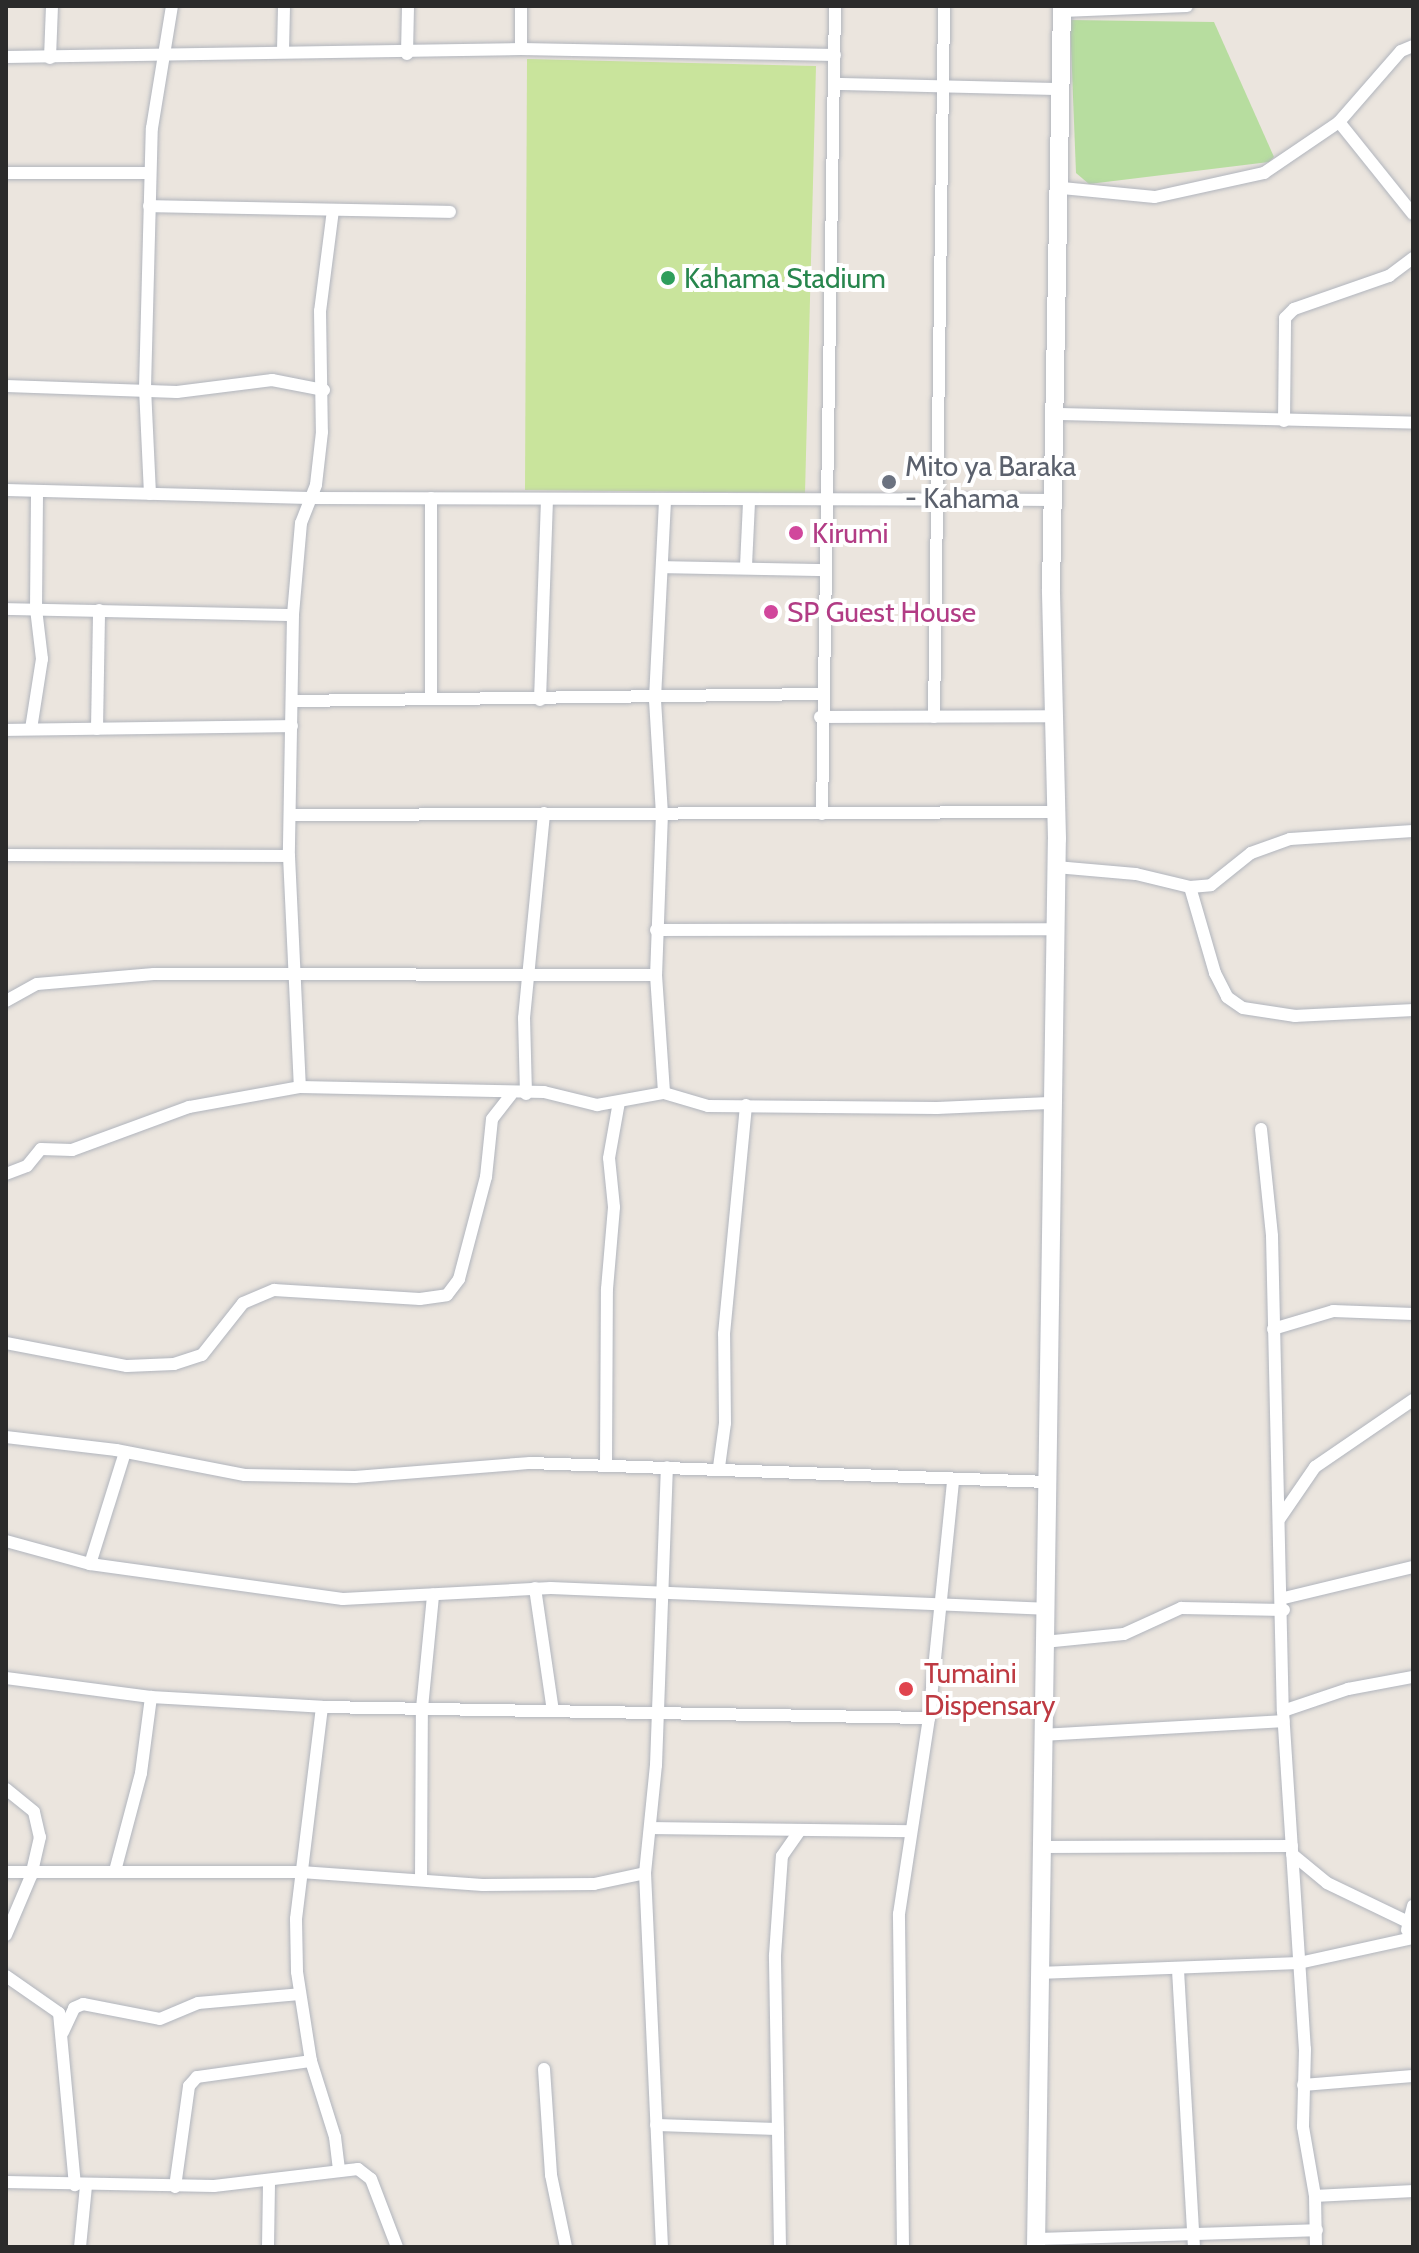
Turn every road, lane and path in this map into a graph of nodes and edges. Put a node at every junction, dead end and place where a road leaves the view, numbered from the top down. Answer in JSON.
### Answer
{"nodes":[{"id":1,"x":52,"y":6,"type":"edge"},
{"id":2,"x":172,"y":6,"type":"edge"},
{"id":3,"x":284,"y":6,"type":"edge"},
{"id":4,"x":408,"y":6,"type":"edge"},
{"id":5,"x":521,"y":6,"type":"edge"},
{"id":6,"x":835,"y":6,"type":"edge"},
{"id":7,"x":944,"y":6,"type":"edge"},
{"id":8,"x":1187,"y":6,"type":"edge"},
{"id":9,"x":1062,"y":8,"type":"edge"},
{"id":10,"x":1413,"y":46,"type":"edge"},
{"id":11,"x":521,"y":49,"type":"junction"},
{"id":12,"x":283,"y":51,"type":"junction"},
{"id":13,"x":407,"y":54,"type":"junction"},
{"id":14,"x":835,"y":55,"type":"junction"},
{"id":15,"x":6,"y":57,"type":"edge"},
{"id":16,"x":165,"y":57,"type":"junction"},
{"id":17,"x":50,"y":58,"type":"junction"},
{"id":18,"x":837,"y":84,"type":"junction"},
{"id":19,"x":943,"y":85,"type":"junction"},
{"id":20,"x":1060,"y":89,"type":"junction"},
{"id":21,"x":1339,"y":122,"type":"junction"},
{"id":22,"x":6,"y":173,"type":"edge"},
{"id":23,"x":150,"y":173,"type":"junction"},
{"id":24,"x":1062,"y":188,"type":"junction"},
{"id":25,"x":149,"y":206,"type":"junction"},
{"id":26,"x":333,"y":210,"type":"junction"},
{"id":27,"x":450,"y":212,"type":"dead end"},
{"id":28,"x":1413,"y":214,"type":"edge"},
{"id":29,"x":1413,"y":258,"type":"edge"},
{"id":30,"x":6,"y":386,"type":"edge"},
{"id":31,"x":145,"y":388,"type":"junction"},
{"id":32,"x":324,"y":390,"type":"junction"},
{"id":33,"x":1056,"y":414,"type":"junction"},
{"id":34,"x":1284,"y":421,"type":"junction"},
{"id":35,"x":1413,"y":423,"type":"edge"},
{"id":36,"x":6,"y":490,"type":"edge"},
{"id":37,"x":37,"y":491,"type":"junction"},
{"id":38,"x":150,"y":494,"type":"junction"},
{"id":39,"x":309,"y":498,"type":"junction"},
{"id":40,"x":431,"y":498,"type":"junction"},
{"id":41,"x":937,"y":499,"type":"junction"},
{"id":42,"x":1053,"y":500,"type":"junction"},
{"id":43,"x":547,"y":501,"type":"junction"},
{"id":44,"x":665,"y":501,"type":"junction"},
{"id":45,"x":749,"y":502,"type":"junction"},
{"id":46,"x":828,"y":503,"type":"junction"},
{"id":47,"x":746,"y":566,"type":"junction"},
{"id":48,"x":662,"y":567,"type":"junction"},
{"id":49,"x":825,"y":570,"type":"junction"},
{"id":50,"x":6,"y":609,"type":"edge"},
{"id":51,"x":36,"y":609,"type":"junction"},
{"id":52,"x":99,"y":610,"type":"junction"},
{"id":53,"x":293,"y":615,"type":"junction"},
{"id":54,"x":820,"y":694,"type":"junction"},
{"id":55,"x":431,"y":699,"type":"junction"},
{"id":56,"x":540,"y":700,"type":"junction"},
{"id":57,"x":655,"y":700,"type":"junction"},
{"id":58,"x":292,"y":701,"type":"junction"},
{"id":59,"x":1055,"y":716,"type":"junction"},
{"id":60,"x":820,"y":717,"type":"junction"},
{"id":61,"x":934,"y":717,"type":"junction"},
{"id":62,"x":292,"y":726,"type":"junction"},
{"id":63,"x":31,"y":729,"type":"junction"},
{"id":64,"x":97,"y":729,"type":"junction"},
{"id":65,"x":6,"y":730,"type":"edge"},
{"id":66,"x":1057,"y":812,"type":"junction"},
{"id":67,"x":544,"y":813,"type":"junction"},
{"id":68,"x":662,"y":813,"type":"junction"},
{"id":69,"x":822,"y":814,"type":"junction"},
{"id":70,"x":291,"y":815,"type":"junction"},
{"id":71,"x":1413,"y":831,"type":"edge"},
{"id":72,"x":6,"y":855,"type":"edge"},
{"id":73,"x":289,"y":856,"type":"junction"},
{"id":74,"x":1056,"y":867,"type":"junction"},
{"id":75,"x":1190,"y":887,"type":"junction"},
{"id":76,"x":1052,"y":929,"type":"junction"},
{"id":77,"x":656,"y":930,"type":"junction"},
{"id":78,"x":291,"y":972,"type":"junction"},
{"id":79,"x":528,"y":974,"type":"junction"},
{"id":80,"x":656,"y":975,"type":"junction"},
{"id":81,"x":6,"y":1001,"type":"edge"},
{"id":82,"x":1413,"y":1010,"type":"edge"},
{"id":83,"x":300,"y":1087,"type":"junction"},
{"id":84,"x":664,"y":1093,"type":"junction"},
{"id":85,"x":526,"y":1094,"type":"junction"},
{"id":86,"x":511,"y":1095,"type":"junction"},
{"id":87,"x":619,"y":1102,"type":"junction"},
{"id":88,"x":1049,"y":1103,"type":"junction"},
{"id":89,"x":746,"y":1105,"type":"junction"},
{"id":90,"x":1261,"y":1129,"type":"dead end"},
{"id":91,"x":6,"y":1174,"type":"edge"},
{"id":92,"x":1413,"y":1314,"type":"edge"},
{"id":93,"x":1273,"y":1329,"type":"junction"},
{"id":94,"x":6,"y":1343,"type":"edge"},
{"id":95,"x":1413,"y":1400,"type":"edge"},
{"id":96,"x":6,"y":1437,"type":"edge"},
{"id":97,"x":125,"y":1452,"type":"junction"},
{"id":98,"x":606,"y":1465,"type":"junction"},
{"id":99,"x":667,"y":1467,"type":"junction"},
{"id":100,"x":719,"y":1467,"type":"junction"},
{"id":101,"x":953,"y":1481,"type":"junction"},
{"id":102,"x":1048,"y":1482,"type":"junction"},
{"id":103,"x":1280,"y":1518,"type":"junction"},
{"id":104,"x":6,"y":1541,"type":"edge"},
{"id":105,"x":90,"y":1564,"type":"junction"},
{"id":106,"x":1413,"y":1567,"type":"edge"},
{"id":107,"x":535,"y":1588,"type":"junction"},
{"id":108,"x":659,"y":1592,"type":"junction"},
{"id":109,"x":433,"y":1595,"type":"junction"},
{"id":110,"x":1284,"y":1604,"type":"junction"},
{"id":111,"x":938,"y":1607,"type":"junction"},
{"id":112,"x":1045,"y":1609,"type":"junction"},
{"id":113,"x":1044,"y":1642,"type":"junction"},
{"id":114,"x":1413,"y":1677,"type":"edge"},
{"id":115,"x":6,"y":1678,"type":"edge"},
{"id":116,"x":151,"y":1697,"type":"junction"},
{"id":117,"x":322,"y":1707,"type":"junction"},
{"id":118,"x":422,"y":1708,"type":"junction"},
{"id":119,"x":553,"y":1711,"type":"junction"},
{"id":120,"x":656,"y":1712,"type":"junction"},
{"id":121,"x":1284,"y":1716,"type":"junction"},
{"id":122,"x":929,"y":1718,"type":"junction"},
{"id":123,"x":1043,"y":1735,"type":"junction"},
{"id":124,"x":6,"y":1789,"type":"edge"},
{"id":125,"x":653,"y":1828,"type":"junction"},
{"id":126,"x":908,"y":1831,"type":"junction"},
{"id":127,"x":799,"y":1832,"type":"junction"},
{"id":128,"x":1041,"y":1847,"type":"junction"},
{"id":129,"x":1292,"y":1850,"type":"junction"},
{"id":130,"x":115,"y":1871,"type":"junction"},
{"id":131,"x":6,"y":1872,"type":"edge"},
{"id":132,"x":301,"y":1872,"type":"junction"},
{"id":133,"x":645,"y":1873,"type":"junction"},
{"id":134,"x":31,"y":1876,"type":"junction"},
{"id":135,"x":421,"y":1880,"type":"junction"},
{"id":136,"x":1413,"y":1906,"type":"edge"},
{"id":137,"x":1408,"y":1922,"type":"junction"},
{"id":138,"x":6,"y":1935,"type":"edge"},
{"id":139,"x":1409,"y":1939,"type":"edge"},
{"id":140,"x":1299,"y":1963,"type":"junction"},
{"id":141,"x":1178,"y":1970,"type":"junction"},
{"id":142,"x":1038,"y":1973,"type":"junction"},
{"id":143,"x":6,"y":1976,"type":"edge"},
{"id":144,"x":300,"y":1994,"type":"junction"},
{"id":145,"x":63,"y":2032,"type":"junction"},
{"id":146,"x":311,"y":2061,"type":"junction"},
{"id":147,"x":544,"y":2069,"type":"dead end"},
{"id":148,"x":1413,"y":2076,"type":"edge"},
{"id":149,"x":1303,"y":2085,"type":"junction"},
{"id":150,"x":656,"y":2125,"type":"junction"},
{"id":151,"x":778,"y":2129,"type":"junction"},
{"id":152,"x":339,"y":2168,"type":"junction"},
{"id":153,"x":269,"y":2183,"type":"junction"},
{"id":154,"x":9,"y":2185,"type":"edge"},
{"id":155,"x":80,"y":2185,"type":"junction"},
{"id":156,"x":175,"y":2187,"type":"junction"},
{"id":157,"x":1413,"y":2191,"type":"edge"},
{"id":158,"x":1315,"y":2196,"type":"junction"},
{"id":159,"x":1317,"y":2230,"type":"junction"},
{"id":160,"x":1194,"y":2242,"type":"edge"},
{"id":161,"x":1036,"y":2243,"type":"edge"},
{"id":162,"x":80,"y":2247,"type":"edge"},
{"id":163,"x":268,"y":2247,"type":"edge"},
{"id":164,"x":397,"y":2247,"type":"edge"},
{"id":165,"x":566,"y":2247,"type":"edge"},
{"id":166,"x":662,"y":2247,"type":"edge"},
{"id":167,"x":780,"y":2247,"type":"edge"},
{"id":168,"x":903,"y":2247,"type":"edge"},
{"id":169,"x":1316,"y":2247,"type":"edge"}],
"edges":[{"from":1,"to":17,"type":"street"},
{"from":2,"to":16,"type":"street"},
{"from":3,"to":12,"type":"street"},
{"from":4,"to":13,"type":"street"},
{"from":5,"to":11,"type":"street"},
{"from":6,"to":14,"type":"street"},
{"from":7,"to":19,"type":"street"},
{"from":8,"to":9,"type":"street"},
{"from":9,"to":20,"type":"street"},
{"from":10,"to":21,"type":"street"},
{"from":11,"to":13,"type":"street"},
{"from":11,"to":14,"type":"street"},
{"from":12,"to":13,"type":"street"},
{"from":12,"to":16,"type":"street"},
{"from":14,"to":18,"type":"street"},
{"from":15,"to":17,"type":"street"},
{"from":16,"to":17,"type":"street"},
{"from":16,"to":23,"type":"street"},
{"from":18,"to":19,"type":"street"},
{"from":18,"to":46,"type":"street"},
{"from":19,"to":20,"type":"street"},
{"from":19,"to":41,"type":"street"},
{"from":20,"to":24,"type":"street"},
{"from":21,"to":24,"type":"street"},
{"from":21,"to":28,"type":"street"},
{"from":22,"to":23,"type":"street"},
{"from":23,"to":25,"type":"street"},
{"from":24,"to":33,"type":"street"},
{"from":25,"to":26,"type":"street"},
{"from":25,"to":31,"type":"street"},
{"from":26,"to":27,"type":"street"},
{"from":26,"to":32,"type":"street"},
{"from":29,"to":34,"type":"street"},
{"from":30,"to":31,"type":"street"},
{"from":31,"to":32,"type":"street"},
{"from":31,"to":38,"type":"street"},
{"from":32,"to":39,"type":"street"},
{"from":33,"to":34,"type":"street"},
{"from":33,"to":42,"type":"street"},
{"from":34,"to":35,"type":"street"},
{"from":36,"to":37,"type":"street"},
{"from":37,"to":38,"type":"street"},
{"from":37,"to":51,"type":"street"},
{"from":38,"to":39,"type":"street"},
{"from":39,"to":40,"type":"street"},
{"from":39,"to":53,"type":"street"},
{"from":40,"to":43,"type":"street"},
{"from":40,"to":55,"type":"street"},
{"from":41,"to":42,"type":"street"},
{"from":41,"to":46,"type":"street"},
{"from":41,"to":61,"type":"street"},
{"from":42,"to":59,"type":"street"},
{"from":43,"to":44,"type":"street"},
{"from":43,"to":56,"type":"street"},
{"from":44,"to":45,"type":"street"},
{"from":44,"to":48,"type":"street"},
{"from":45,"to":46,"type":"street"},
{"from":45,"to":47,"type":"street"},
{"from":46,"to":49,"type":"street"},
{"from":47,"to":48,"type":"street"},
{"from":47,"to":49,"type":"street"},
{"from":48,"to":57,"type":"street"},
{"from":49,"to":54,"type":"street"},
{"from":50,"to":51,"type":"street"},
{"from":51,"to":52,"type":"street"},
{"from":51,"to":63,"type":"street"},
{"from":52,"to":53,"type":"street"},
{"from":52,"to":64,"type":"street"},
{"from":53,"to":58,"type":"street"},
{"from":54,"to":57,"type":"street"},
{"from":54,"to":60,"type":"street"},
{"from":55,"to":56,"type":"street"},
{"from":55,"to":58,"type":"street"},
{"from":56,"to":57,"type":"street"},
{"from":57,"to":68,"type":"street"},
{"from":58,"to":62,"type":"street"},
{"from":59,"to":61,"type":"street"},
{"from":59,"to":66,"type":"street"},
{"from":60,"to":61,"type":"street"},
{"from":60,"to":69,"type":"street"},
{"from":62,"to":64,"type":"street"},
{"from":62,"to":70,"type":"street"},
{"from":63,"to":64,"type":"street"},
{"from":63,"to":65,"type":"street"},
{"from":66,"to":69,"type":"street"},
{"from":66,"to":74,"type":"street"},
{"from":67,"to":68,"type":"street"},
{"from":67,"to":70,"type":"street"},
{"from":67,"to":79,"type":"street"},
{"from":68,"to":69,"type":"street"},
{"from":68,"to":77,"type":"street"},
{"from":70,"to":73,"type":"street"},
{"from":71,"to":75,"type":"street"},
{"from":72,"to":73,"type":"street"},
{"from":73,"to":78,"type":"street"},
{"from":74,"to":75,"type":"street"},
{"from":74,"to":76,"type":"street"},
{"from":75,"to":82,"type":"street"},
{"from":76,"to":77,"type":"street"},
{"from":76,"to":88,"type":"street"},
{"from":77,"to":80,"type":"street"},
{"from":78,"to":79,"type":"street"},
{"from":78,"to":81,"type":"street"},
{"from":78,"to":83,"type":"street"},
{"from":79,"to":80,"type":"street"},
{"from":79,"to":85,"type":"street"},
{"from":80,"to":84,"type":"street"},
{"from":83,"to":86,"type":"street"},
{"from":83,"to":91,"type":"street"},
{"from":84,"to":87,"type":"street"},
{"from":84,"to":89,"type":"street"},
{"from":85,"to":86,"type":"street"},
{"from":85,"to":87,"type":"street"},
{"from":86,"to":94,"type":"street"},
{"from":87,"to":98,"type":"street"},
{"from":88,"to":89,"type":"street"},
{"from":88,"to":102,"type":"street"},
{"from":89,"to":100,"type":"street"},
{"from":90,"to":93,"type":"street"},
{"from":92,"to":93,"type":"street"},
{"from":93,"to":103,"type":"street"},
{"from":95,"to":103,"type":"street"},
{"from":96,"to":97,"type":"street"},
{"from":97,"to":98,"type":"street"},
{"from":97,"to":105,"type":"street"},
{"from":98,"to":99,"type":"street"},
{"from":99,"to":100,"type":"street"},
{"from":99,"to":108,"type":"street"},
{"from":100,"to":101,"type":"street"},
{"from":101,"to":102,"type":"street"},
{"from":101,"to":111,"type":"street"},
{"from":102,"to":112,"type":"street"},
{"from":103,"to":110,"type":"street"},
{"from":104,"to":105,"type":"street"},
{"from":105,"to":109,"type":"street"},
{"from":106,"to":110,"type":"street"},
{"from":107,"to":108,"type":"street"},
{"from":107,"to":109,"type":"street"},
{"from":107,"to":119,"type":"street"},
{"from":108,"to":111,"type":"street"},
{"from":108,"to":120,"type":"street"},
{"from":109,"to":118,"type":"street"},
{"from":110,"to":113,"type":"street"},
{"from":110,"to":121,"type":"street"},
{"from":111,"to":112,"type":"street"},
{"from":111,"to":122,"type":"street"},
{"from":112,"to":113,"type":"street"},
{"from":113,"to":123,"type":"street"},
{"from":114,"to":121,"type":"street"},
{"from":115,"to":116,"type":"street"},
{"from":116,"to":117,"type":"street"},
{"from":116,"to":130,"type":"street"},
{"from":117,"to":118,"type":"street"},
{"from":117,"to":132,"type":"street"},
{"from":118,"to":119,"type":"street"},
{"from":118,"to":135,"type":"street"},
{"from":119,"to":120,"type":"street"},
{"from":120,"to":122,"type":"street"},
{"from":120,"to":125,"type":"street"},
{"from":121,"to":123,"type":"street"},
{"from":121,"to":129,"type":"street"},
{"from":122,"to":126,"type":"street"},
{"from":123,"to":128,"type":"street"},
{"from":124,"to":134,"type":"street"},
{"from":125,"to":127,"type":"street"},
{"from":125,"to":133,"type":"street"},
{"from":126,"to":127,"type":"street"},
{"from":126,"to":168,"type":"street"},
{"from":127,"to":151,"type":"street"},
{"from":128,"to":129,"type":"street"},
{"from":128,"to":142,"type":"street"},
{"from":129,"to":137,"type":"street"},
{"from":129,"to":140,"type":"street"},
{"from":130,"to":132,"type":"street"},
{"from":130,"to":134,"type":"street"},
{"from":131,"to":134,"type":"street"},
{"from":132,"to":135,"type":"street"},
{"from":132,"to":144,"type":"street"},
{"from":133,"to":135,"type":"street"},
{"from":133,"to":150,"type":"street"},
{"from":134,"to":138,"type":"street"},
{"from":136,"to":137,"type":"street"},
{"from":137,"to":139,"type":"street"},
{"from":139,"to":140,"type":"street"},
{"from":140,"to":141,"type":"street"},
{"from":140,"to":149,"type":"street"},
{"from":141,"to":142,"type":"street"},
{"from":141,"to":160,"type":"street"},
{"from":142,"to":161,"type":"street"},
{"from":143,"to":145,"type":"street"},
{"from":144,"to":145,"type":"street"},
{"from":144,"to":146,"type":"street"},
{"from":145,"to":155,"type":"street"},
{"from":146,"to":152,"type":"street"},
{"from":146,"to":156,"type":"street"},
{"from":147,"to":165,"type":"street"},
{"from":148,"to":149,"type":"street"},
{"from":149,"to":158,"type":"street"},
{"from":150,"to":151,"type":"street"},
{"from":150,"to":166,"type":"street"},
{"from":151,"to":167,"type":"street"},
{"from":152,"to":153,"type":"street"},
{"from":152,"to":164,"type":"street"},
{"from":153,"to":156,"type":"street"},
{"from":153,"to":163,"type":"street"},
{"from":154,"to":155,"type":"street"},
{"from":155,"to":156,"type":"street"},
{"from":155,"to":162,"type":"street"},
{"from":157,"to":158,"type":"street"},
{"from":158,"to":159,"type":"street"},
{"from":159,"to":160,"type":"street"},
{"from":159,"to":169,"type":"street"},
{"from":160,"to":161,"type":"street"}]}
